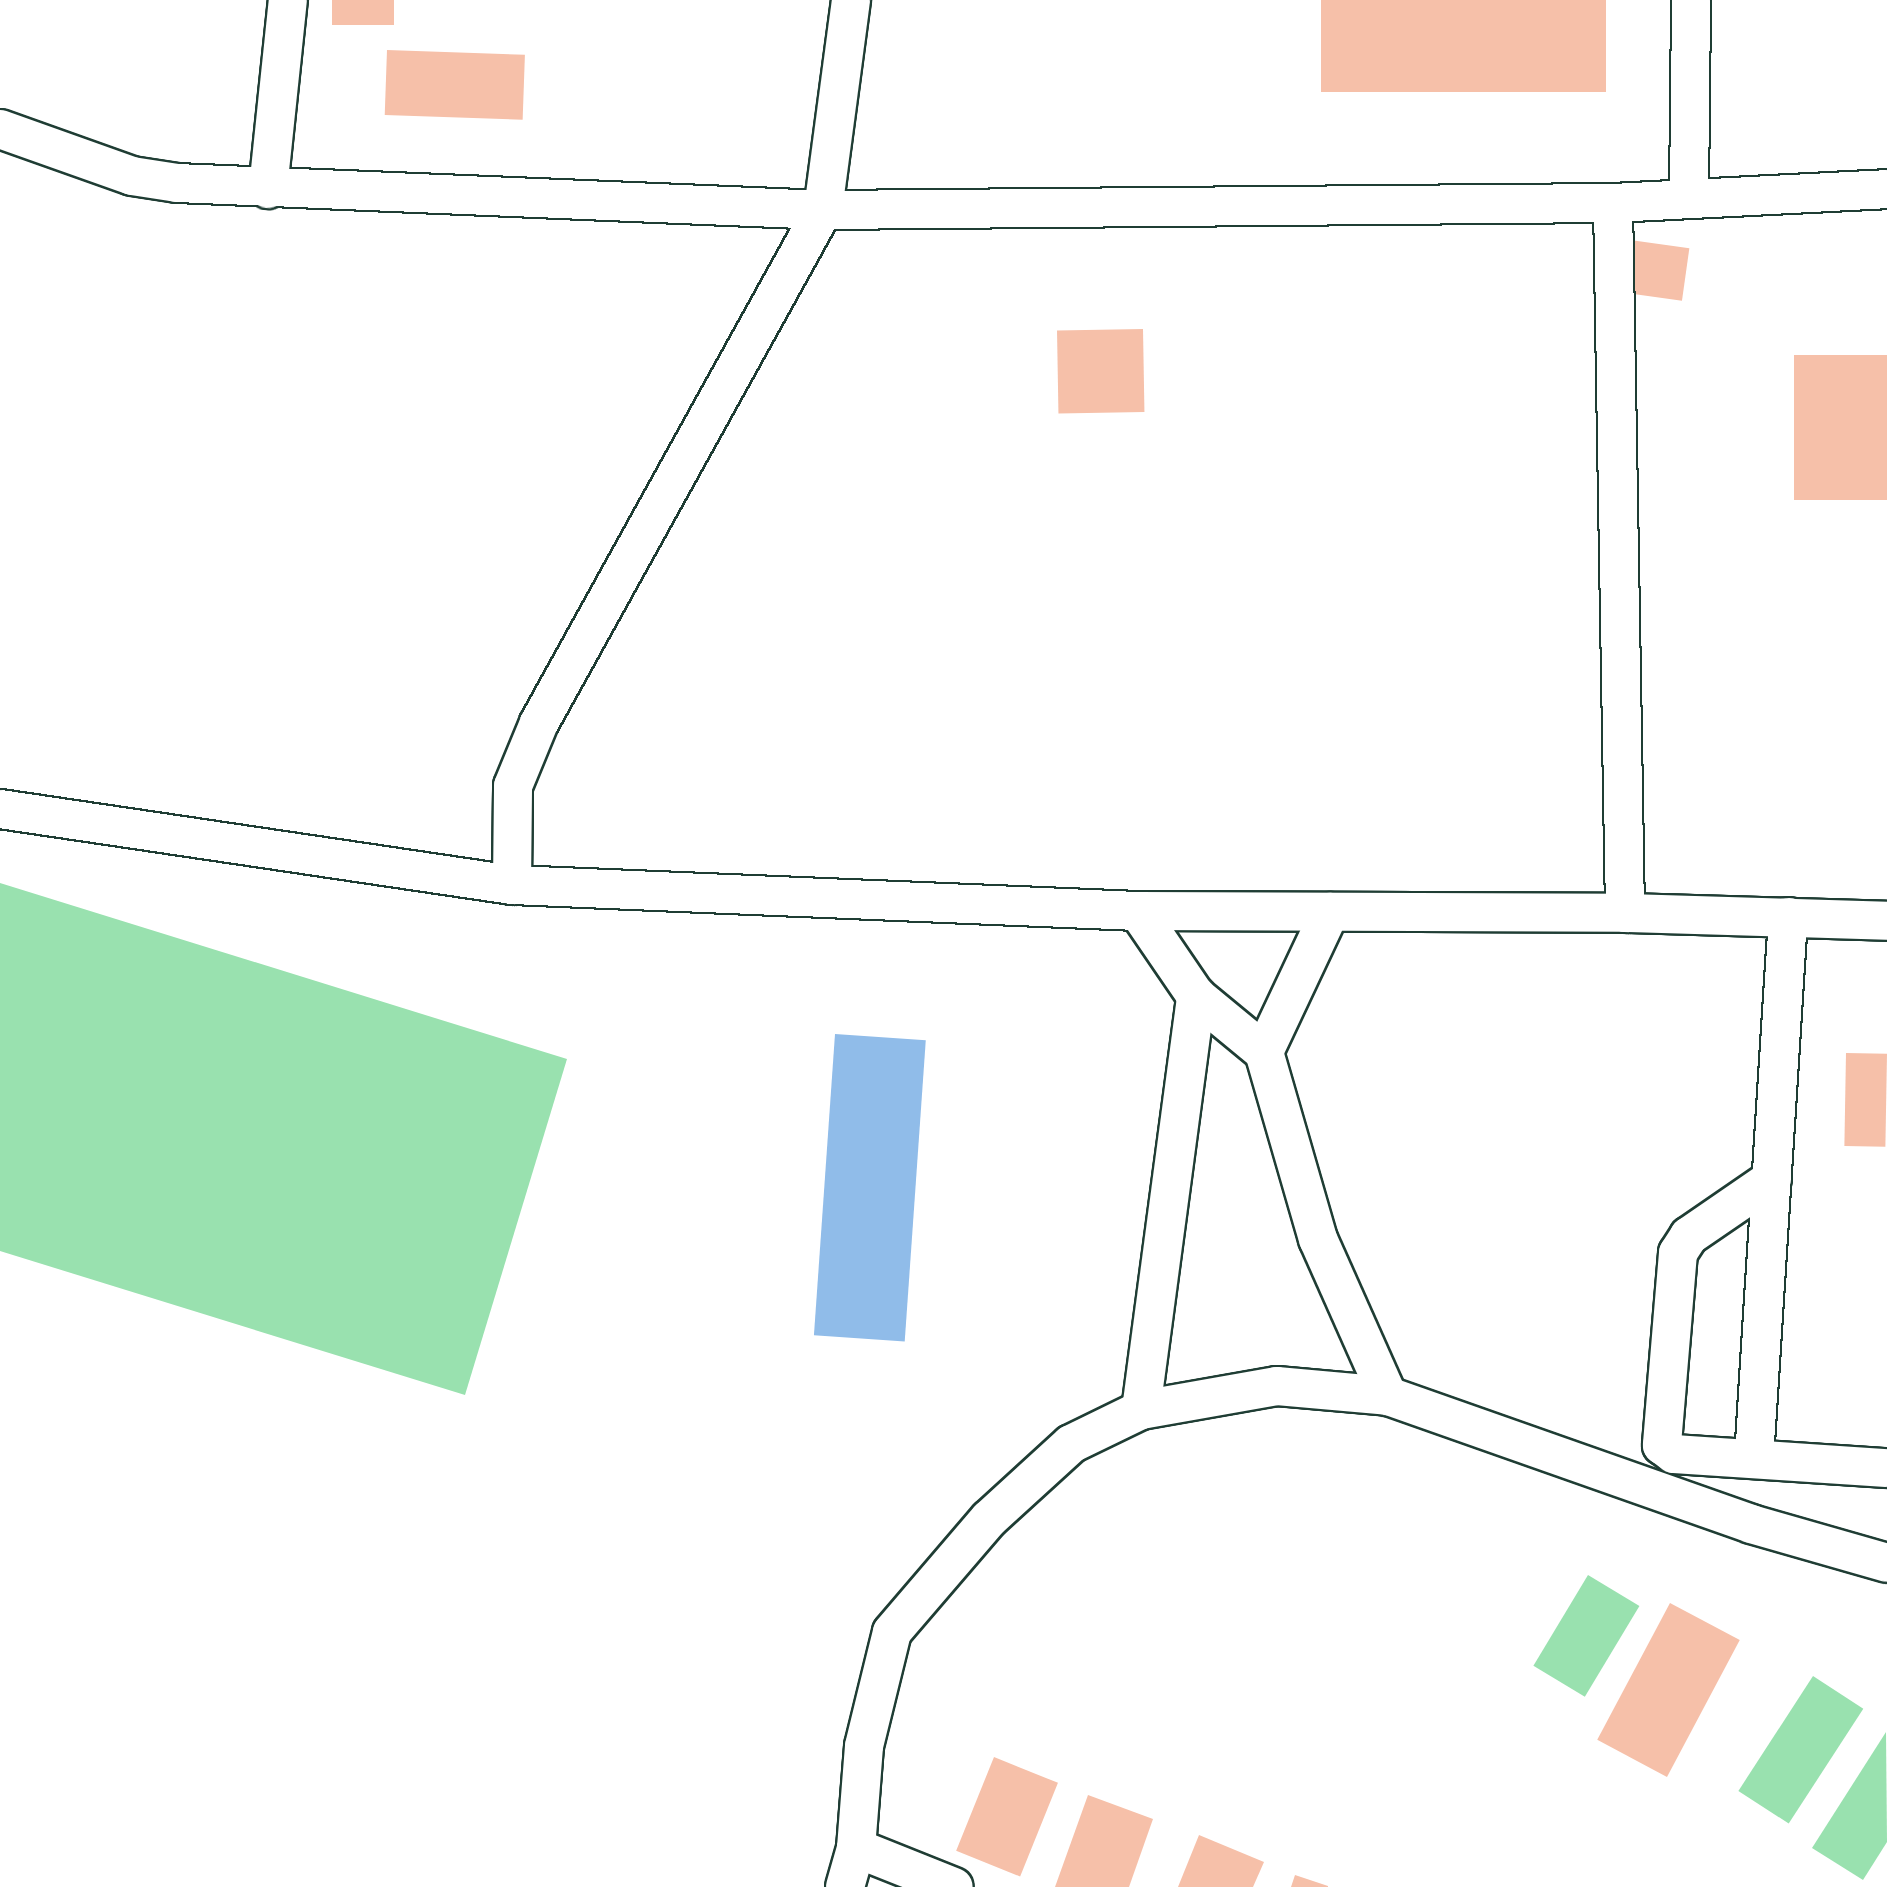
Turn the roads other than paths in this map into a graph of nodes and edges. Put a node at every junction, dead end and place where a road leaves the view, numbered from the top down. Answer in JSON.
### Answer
{"nodes":[{"id":1,"x":288,"y":0,"type":"edge"},
{"id":2,"x":851,"y":0,"type":"edge"},
{"id":3,"x":1691,"y":0,"type":"edge"},
{"id":4,"x":0,"y":129,"type":"edge"},
{"id":5,"x":268,"y":189,"type":"junction"},
{"id":6,"x":1887,"y":189,"type":"edge"},
{"id":7,"x":1689,"y":196,"type":"junction"},
{"id":8,"x":1613,"y":203,"type":"junction"},
{"id":9,"x":823,"y":210,"type":"junction"},
{"id":10,"x":0,"y":809,"type":"edge"},
{"id":11,"x":512,"y":885,"type":"junction"},
{"id":12,"x":1138,"y":911,"type":"junction"},
{"id":13,"x":1330,"y":912,"type":"junction"},
{"id":14,"x":1625,"y":913,"type":"junction"},
{"id":15,"x":1788,"y":917,"type":"junction"},
{"id":16,"x":1887,"y":921,"type":"edge"},
{"id":17,"x":1196,"y":996,"type":"junction"},
{"id":18,"x":1264,"y":1052,"type":"junction"},
{"id":19,"x":1772,"y":1179,"type":"junction"},
{"id":20,"x":1388,"y":1396,"type":"junction"},
{"id":21,"x":1141,"y":1410,"type":"junction"},
{"id":22,"x":1754,"y":1458,"type":"junction"},
{"id":23,"x":1887,"y":1468,"type":"edge"},
{"id":24,"x":1887,"y":1563,"type":"edge"},
{"id":25,"x":856,"y":1848,"type":"junction"},
{"id":26,"x":845,"y":1887,"type":"edge"},
{"id":27,"x":954,"y":1887,"type":"edge"}],
"edges":[{"from":1,"to":5,"type":"street"},
{"from":2,"to":9,"type":"street"},
{"from":3,"to":7,"type":"street"},
{"from":4,"to":5,"type":"street"},
{"from":5,"to":9,"type":"street"},
{"from":6,"to":7,"type":"street"},
{"from":7,"to":8,"type":"street"},
{"from":8,"to":9,"type":"street"},
{"from":8,"to":14,"type":"street"},
{"from":9,"to":11,"type":"street"},
{"from":10,"to":11,"type":"street"},
{"from":11,"to":12,"type":"street"},
{"from":12,"to":13,"type":"street"},
{"from":12,"to":17,"type":"street"},
{"from":13,"to":14,"type":"street"},
{"from":13,"to":18,"type":"street"},
{"from":14,"to":15,"type":"street"},
{"from":15,"to":16,"type":"street"},
{"from":15,"to":19,"type":"street"},
{"from":17,"to":18,"type":"street"},
{"from":17,"to":21,"type":"street"},
{"from":18,"to":20,"type":"street"},
{"from":19,"to":22,"type":"street"},
{"from":19,"to":22,"type":"street"},
{"from":20,"to":21,"type":"street"},
{"from":20,"to":24,"type":"street"},
{"from":21,"to":25,"type":"street"},
{"from":22,"to":23,"type":"street"},
{"from":25,"to":26,"type":"street"},
{"from":25,"to":27,"type":"street"}]}
